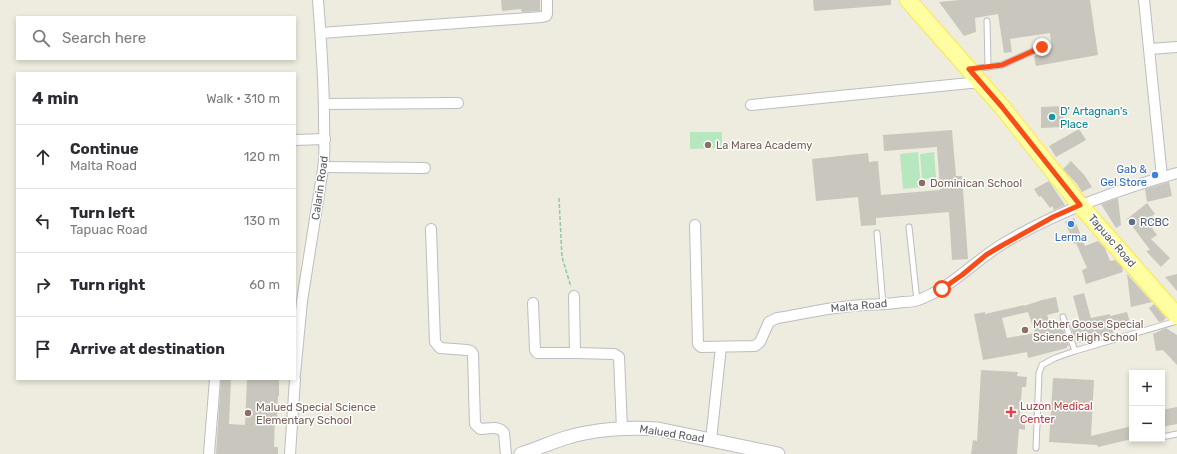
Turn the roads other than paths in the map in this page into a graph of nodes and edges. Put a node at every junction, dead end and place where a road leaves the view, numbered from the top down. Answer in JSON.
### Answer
{"nodes":[{"id":1,"x":318,"y":0,"type":"edge"},
{"id":2,"x":547,"y":0,"type":"edge"},
{"id":3,"x":908,"y":0,"type":"edge"},
{"id":4,"x":1144,"y":0,"type":"edge"},
{"id":5,"x":987,"y":21,"type":"dead end"},
{"id":6,"x":321,"y":33,"type":"junction"},
{"id":7,"x":1042,"y":47,"type":"dead end"},
{"id":8,"x":1177,"y":47,"type":"edge"},
{"id":9,"x":1150,"y":49,"type":"junction"},
{"id":10,"x":988,"y":67,"type":"junction"},
{"id":11,"x":969,"y":69,"type":"junction"},
{"id":12,"x":980,"y":82,"type":"junction"},
{"id":13,"x":458,"y":103,"type":"dead end"},
{"id":14,"x":324,"y":104,"type":"junction"},
{"id":15,"x":751,"y":105,"type":"dead end"},
{"id":16,"x":325,"y":139,"type":"junction"},
{"id":17,"x":296,"y":140,"type":"edge"},
{"id":18,"x":324,"y":167,"type":"junction"},
{"id":19,"x":425,"y":168,"type":"dead end"},
{"id":20,"x":1177,"y":173,"type":"edge"},
{"id":21,"x":1162,"y":177,"type":"junction"},
{"id":22,"x":1080,"y":205,"type":"junction"},
{"id":23,"x":695,"y":225,"type":"dead end"},
{"id":24,"x":909,"y":227,"type":"dead end"},
{"id":25,"x":431,"y":228,"type":"dead end"},
{"id":26,"x":877,"y":233,"type":"dead end"},
{"id":27,"x":574,"y":296,"type":"road end"},
{"id":28,"x":917,"y":301,"type":"junction"},
{"id":29,"x":533,"y":303,"type":"dead end"},
{"id":30,"x":883,"y":305,"type":"junction"},
{"id":31,"x":1177,"y":316,"type":"edge"},
{"id":32,"x":1063,"y":317,"type":"dead end"},
{"id":33,"x":1177,"y":321,"type":"edge"},
{"id":34,"x":721,"y":347,"type":"junction"},
{"id":35,"x":1076,"y":351,"type":"junction"},
{"id":36,"x":575,"y":353,"type":"junction"},
{"id":37,"x":296,"y":363,"type":"edge"},
{"id":38,"x":215,"y":380,"type":"edge"},
{"id":39,"x":295,"y":380,"type":"edge"},
{"id":40,"x":622,"y":429,"type":"junction"},
{"id":41,"x":1177,"y":434,"type":"edge"},
{"id":42,"x":1165,"y":436,"type":"edge"},
{"id":43,"x":711,"y":440,"type":"junction"},
{"id":44,"x":1036,"y":448,"type":"dead end"},
{"id":45,"x":209,"y":454,"type":"edge"},
{"id":46,"x":290,"y":454,"type":"edge"},
{"id":47,"x":506,"y":454,"type":"edge"},
{"id":48,"x":521,"y":454,"type":"edge"},
{"id":49,"x":778,"y":454,"type":"edge"}],
"edges":[{"from":1,"to":6,"type":"street","name":"Calarin Road"},
{"from":2,"to":6,"type":"street"},
{"from":3,"to":11,"type":"main road","name":"Tapuac Road"},
{"from":4,"to":9,"type":"street"},
{"from":5,"to":10,"type":"lane"},
{"from":6,"to":14,"type":"street","name":"Calarin Road"},
{"from":7,"to":10,"type":"lane"},
{"from":8,"to":9,"type":"street"},
{"from":9,"to":21,"type":"street"},
{"from":10,"to":11,"type":"lane"},
{"from":11,"to":12,"type":"main road","name":"Tapuac Road"},
{"from":12,"to":15,"type":"street"},
{"from":12,"to":22,"type":"main road","name":"Tapuac Road"},
{"from":13,"to":14,"type":"street"},
{"from":14,"to":16,"type":"street","name":"Calarin Road"},
{"from":16,"to":17,"type":"street"},
{"from":16,"to":18,"type":"street","name":"Calarin Road"},
{"from":18,"to":19,"type":"street"},
{"from":18,"to":37,"type":"street","name":"Calarin Road"},
{"from":20,"to":21,"type":"street","name":"Malta Road"},
{"from":21,"to":22,"type":"street","name":"Malta Road"},
{"from":22,"to":28,"type":"street","name":"Malta Road"},
{"from":22,"to":31,"type":"main road","name":"Tapuac Road"},
{"from":23,"to":34,"type":"street"},
{"from":24,"to":28,"type":"lane"},
{"from":25,"to":47,"type":"street"},
{"from":26,"to":30,"type":"lane"},
{"from":27,"to":36,"type":"street"},
{"from":28,"to":30,"type":"street","name":"Malta Road"},
{"from":29,"to":36,"type":"street"},
{"from":30,"to":34,"type":"street","name":"Malta Road"},
{"from":32,"to":35,"type":"lane"},
{"from":33,"to":35,"type":"lane"},
{"from":34,"to":43,"type":"street"},
{"from":35,"to":44,"type":"lane"},
{"from":36,"to":40,"type":"street"},
{"from":38,"to":45,"type":"street"},
{"from":39,"to":46,"type":"street"},
{"from":40,"to":43,"type":"street","name":"Malued Road"},
{"from":40,"to":48,"type":"street","name":"Malued Road"},
{"from":41,"to":42,"type":"lane"},
{"from":43,"to":49,"type":"street","name":"Malued Road"}]}
